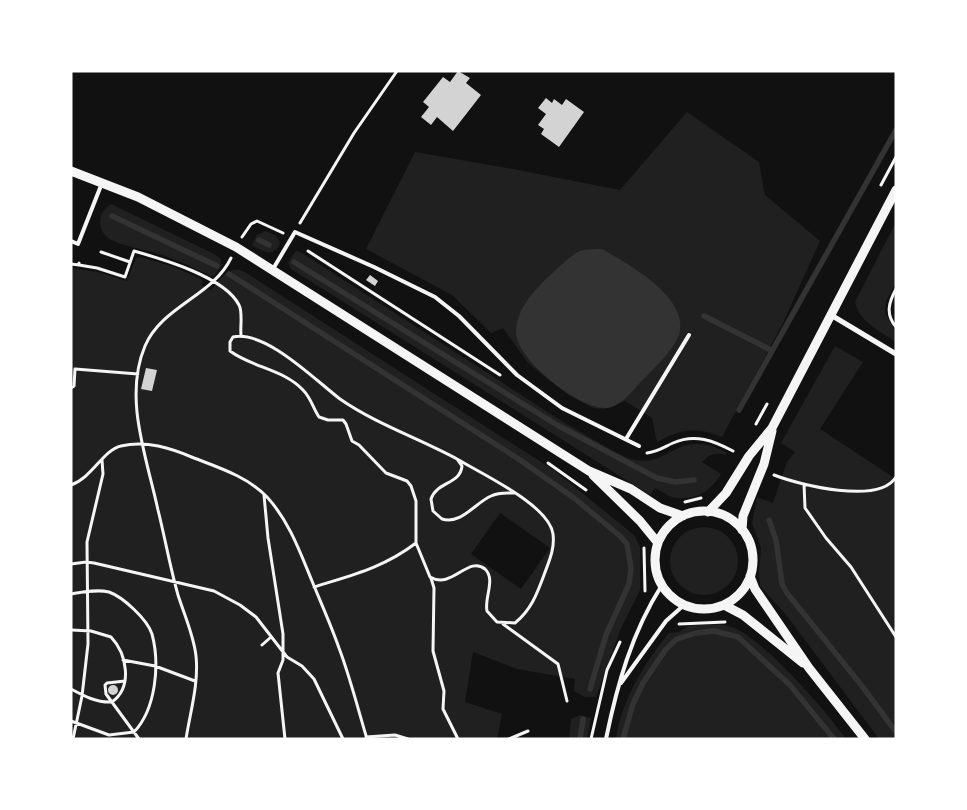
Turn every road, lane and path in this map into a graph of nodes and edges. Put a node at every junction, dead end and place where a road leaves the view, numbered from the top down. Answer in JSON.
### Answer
{"nodes":[{"id":1,"x":397,"y":71,"type":"edge"},
{"id":2,"x":896,"y":157,"type":"edge"},
{"id":3,"x":71,"y":171,"type":"edge"},
{"id":4,"x":102,"y":183,"type":"junction"},
{"id":5,"x":879,"y":189,"type":"dead end"},
{"id":6,"x":896,"y":190,"type":"edge"},
{"id":7,"x":295,"y":232,"type":"junction"},
{"id":8,"x":291,"y":238,"type":"junction"},
{"id":9,"x":71,"y":241,"type":"edge"},
{"id":10,"x":236,"y":247,"type":"junction"},
{"id":11,"x":101,"y":252,"type":"dead end"},
{"id":12,"x":230,"y":260,"type":"dead end"},
{"id":13,"x":130,"y":262,"type":"junction"},
{"id":14,"x":71,"y":264,"type":"edge"},
{"id":15,"x":273,"y":269,"type":"junction"},
{"id":16,"x":214,"y":281,"type":"junction"},
{"id":17,"x":896,"y":289,"type":"edge"},
{"id":18,"x":831,"y":315,"type":"junction"},
{"id":19,"x":896,"y":327,"type":"edge"},
{"id":20,"x":241,"y":335,"type":"junction"},
{"id":21,"x":689,"y":335,"type":"dead end"},
{"id":22,"x":896,"y":354,"type":"edge"},
{"id":23,"x":138,"y":374,"type":"junction"},
{"id":24,"x":71,"y":388,"type":"edge"},
{"id":25,"x":771,"y":397,"type":"dead end"},
{"id":26,"x":772,"y":428,"type":"junction"},
{"id":27,"x":752,"y":430,"type":"dead end"},
{"id":28,"x":626,"y":439,"type":"junction"},
{"id":29,"x":142,"y":442,"type":"junction"},
{"id":30,"x":639,"y":446,"type":"dead end"},
{"id":31,"x":457,"y":458,"type":"junction"},
{"id":32,"x":102,"y":460,"type":"junction"},
{"id":33,"x":546,"y":462,"type":"dead end"},
{"id":34,"x":590,"y":471,"type":"junction"},
{"id":35,"x":771,"y":473,"type":"dead end"},
{"id":36,"x":896,"y":478,"type":"edge"},
{"id":37,"x":804,"y":484,"type":"junction"},
{"id":38,"x":71,"y":486,"type":"edge"},
{"id":39,"x":589,"y":492,"type":"dead end"},
{"id":40,"x":264,"y":494,"type":"junction"},
{"id":41,"x":514,"y":494,"type":"junction"},
{"id":42,"x":705,"y":497,"type":"dead end"},
{"id":43,"x":679,"y":502,"type":"dead end"},
{"id":44,"x":708,"y":512,"type":"junction"},
{"id":45,"x":683,"y":516,"type":"junction"},
{"id":46,"x":742,"y":530,"type":"junction"},
{"id":47,"x":416,"y":543,"type":"junction"},
{"id":48,"x":658,"y":543,"type":"junction"},
{"id":49,"x":644,"y":544,"type":"dead end"},
{"id":50,"x":86,"y":562,"type":"junction"},
{"id":51,"x":71,"y":564,"type":"edge"},
{"id":52,"x":750,"y":576,"type":"junction"},
{"id":53,"x":430,"y":578,"type":"junction"},
{"id":54,"x":174,"y":581,"type":"junction"},
{"id":55,"x":662,"y":585,"type":"junction"},
{"id":56,"x":314,"y":587,"type":"junction"},
{"id":57,"x":87,"y":591,"type":"junction"},
{"id":58,"x":71,"y":594,"type":"edge"},
{"id":59,"x":643,"y":596,"type":"dead end"},
{"id":60,"x":684,"y":605,"type":"junction"},
{"id":61,"x":724,"y":605,"type":"junction"},
{"id":62,"x":502,"y":623,"type":"junction"},
{"id":63,"x":734,"y":624,"type":"dead end"},
{"id":64,"x":673,"y":625,"type":"dead end"},
{"id":65,"x":71,"y":630,"type":"edge"},
{"id":66,"x":89,"y":630,"type":"junction"},
{"id":67,"x":271,"y":637,"type":"junction"},
{"id":68,"x":622,"y":637,"type":"dead end"},
{"id":69,"x":896,"y":637,"type":"edge"},
{"id":70,"x":262,"y":645,"type":"dead end"},
{"id":71,"x":284,"y":651,"type":"junction"},
{"id":72,"x":123,"y":660,"type":"junction"},
{"id":73,"x":155,"y":666,"type":"junction"},
{"id":74,"x":809,"y":668,"type":"junction"},
{"id":75,"x":125,"y":681,"type":"junction"},
{"id":76,"x":195,"y":681,"type":"junction"},
{"id":77,"x":620,"y":685,"type":"junction"},
{"id":78,"x":71,"y":689,"type":"edge"},
{"id":79,"x":82,"y":696,"type":"junction"},
{"id":80,"x":567,"y":701,"type":"dead end"},
{"id":81,"x":112,"y":702,"type":"junction"},
{"id":82,"x":71,"y":721,"type":"edge"},
{"id":83,"x":77,"y":723,"type":"junction"},
{"id":84,"x":528,"y":731,"type":"dead end"},
{"id":85,"x":134,"y":732,"type":"junction"},
{"id":86,"x":367,"y":738,"type":"edge"},
{"id":87,"x":73,"y":739,"type":"edge"},
{"id":88,"x":139,"y":739,"type":"edge"},
{"id":89,"x":186,"y":739,"type":"edge"},
{"id":90,"x":285,"y":739,"type":"edge"},
{"id":91,"x":343,"y":739,"type":"edge"},
{"id":92,"x":408,"y":739,"type":"edge"},
{"id":93,"x":458,"y":739,"type":"edge"},
{"id":94,"x":509,"y":739,"type":"edge"},
{"id":95,"x":591,"y":739,"type":"edge"},
{"id":96,"x":606,"y":739,"type":"edge"},
{"id":97,"x":865,"y":739,"type":"edge"}],
"edges":[{"from":1,"to":7,"type":"path"},
{"from":2,"to":5,"type":"path"},
{"from":3,"to":4,"type":"street"},
{"from":4,"to":9,"type":"lane"},
{"from":4,"to":10,"type":"street"},
{"from":6,"to":18,"type":"street"},
{"from":7,"to":8,"type":"lane"},
{"from":7,"to":28,"type":"lane"},
{"from":8,"to":10,"type":"path"},
{"from":8,"to":15,"type":"lane"},
{"from":10,"to":15,"type":"street"},
{"from":11,"to":13,"type":"path"},
{"from":12,"to":16,"type":"path"},
{"from":13,"to":14,"type":"path"},
{"from":13,"to":16,"type":"path"},
{"from":15,"to":34,"type":"street"},
{"from":16,"to":20,"type":"path"},
{"from":16,"to":23,"type":"path"},
{"from":17,"to":19,"type":"path"},
{"from":18,"to":22,"type":"street"},
{"from":18,"to":26,"type":"street"},
{"from":20,"to":31,"type":"path"},
{"from":20,"to":47,"type":"path"},
{"from":21,"to":28,"type":"lane"},
{"from":23,"to":24,"type":"path"},
{"from":23,"to":29,"type":"path"},
{"from":25,"to":27,"type":"path"},
{"from":26,"to":44,"type":"street"},
{"from":26,"to":46,"type":"street"},
{"from":28,"to":30,"type":"lane"},
{"from":29,"to":32,"type":"path"},
{"from":29,"to":40,"type":"path"},
{"from":29,"to":54,"type":"path"},
{"from":31,"to":41,"type":"path"},
{"from":31,"to":41,"type":"path"},
{"from":32,"to":38,"type":"path"},
{"from":32,"to":50,"type":"path"},
{"from":33,"to":39,"type":"path"},
{"from":34,"to":45,"type":"street"},
{"from":34,"to":48,"type":"street"},
{"from":35,"to":37,"type":"path"},
{"from":36,"to":37,"type":"path"},
{"from":37,"to":69,"type":"path"},
{"from":40,"to":56,"type":"path"},
{"from":40,"to":71,"type":"path"},
{"from":41,"to":62,"type":"path"},
{"from":42,"to":43,"type":"path"},
{"from":44,"to":45,"type":"street"},
{"from":44,"to":46,"type":"street"},
{"from":45,"to":48,"type":"street"},
{"from":46,"to":52,"type":"street"},
{"from":47,"to":53,"type":"path"},
{"from":47,"to":56,"type":"path"},
{"from":48,"to":55,"type":"street"},
{"from":49,"to":59,"type":"path"},
{"from":50,"to":51,"type":"path"},
{"from":50,"to":54,"type":"path"},
{"from":50,"to":57,"type":"path"},
{"from":52,"to":61,"type":"street"},
{"from":52,"to":74,"type":"street"},
{"from":53,"to":62,"type":"path"},
{"from":53,"to":93,"type":"path"},
{"from":54,"to":67,"type":"path"},
{"from":54,"to":76,"type":"path"},
{"from":55,"to":60,"type":"street"},
{"from":55,"to":77,"type":"lane"},
{"from":56,"to":86,"type":"path"},
{"from":57,"to":58,"type":"path"},
{"from":57,"to":66,"type":"path"},
{"from":57,"to":73,"type":"path"},
{"from":60,"to":61,"type":"street"},
{"from":60,"to":77,"type":"lane"},
{"from":61,"to":74,"type":"street"},
{"from":62,"to":80,"type":"path"},
{"from":63,"to":64,"type":"path"},
{"from":65,"to":66,"type":"path"},
{"from":66,"to":72,"type":"path"},
{"from":66,"to":79,"type":"path"},
{"from":67,"to":70,"type":"path"},
{"from":67,"to":71,"type":"path"},
{"from":68,"to":95,"type":"path"},
{"from":71,"to":90,"type":"path"},
{"from":71,"to":91,"type":"path"},
{"from":72,"to":73,"type":"path"},
{"from":72,"to":75,"type":"path"},
{"from":73,"to":76,"type":"path"},
{"from":73,"to":85,"type":"path"},
{"from":74,"to":97,"type":"street"},
{"from":75,"to":81,"type":"path"},
{"from":75,"to":81,"type":"path"},
{"from":76,"to":89,"type":"path"},
{"from":77,"to":96,"type":"lane"},
{"from":78,"to":79,"type":"path"},
{"from":79,"to":81,"type":"path"},
{"from":79,"to":83,"type":"path"},
{"from":81,"to":85,"type":"path"},
{"from":82,"to":83,"type":"path"},
{"from":83,"to":85,"type":"path"},
{"from":83,"to":87,"type":"path"},
{"from":84,"to":94,"type":"path"},
{"from":85,"to":88,"type":"path"},
{"from":86,"to":92,"type":"path"}]}
